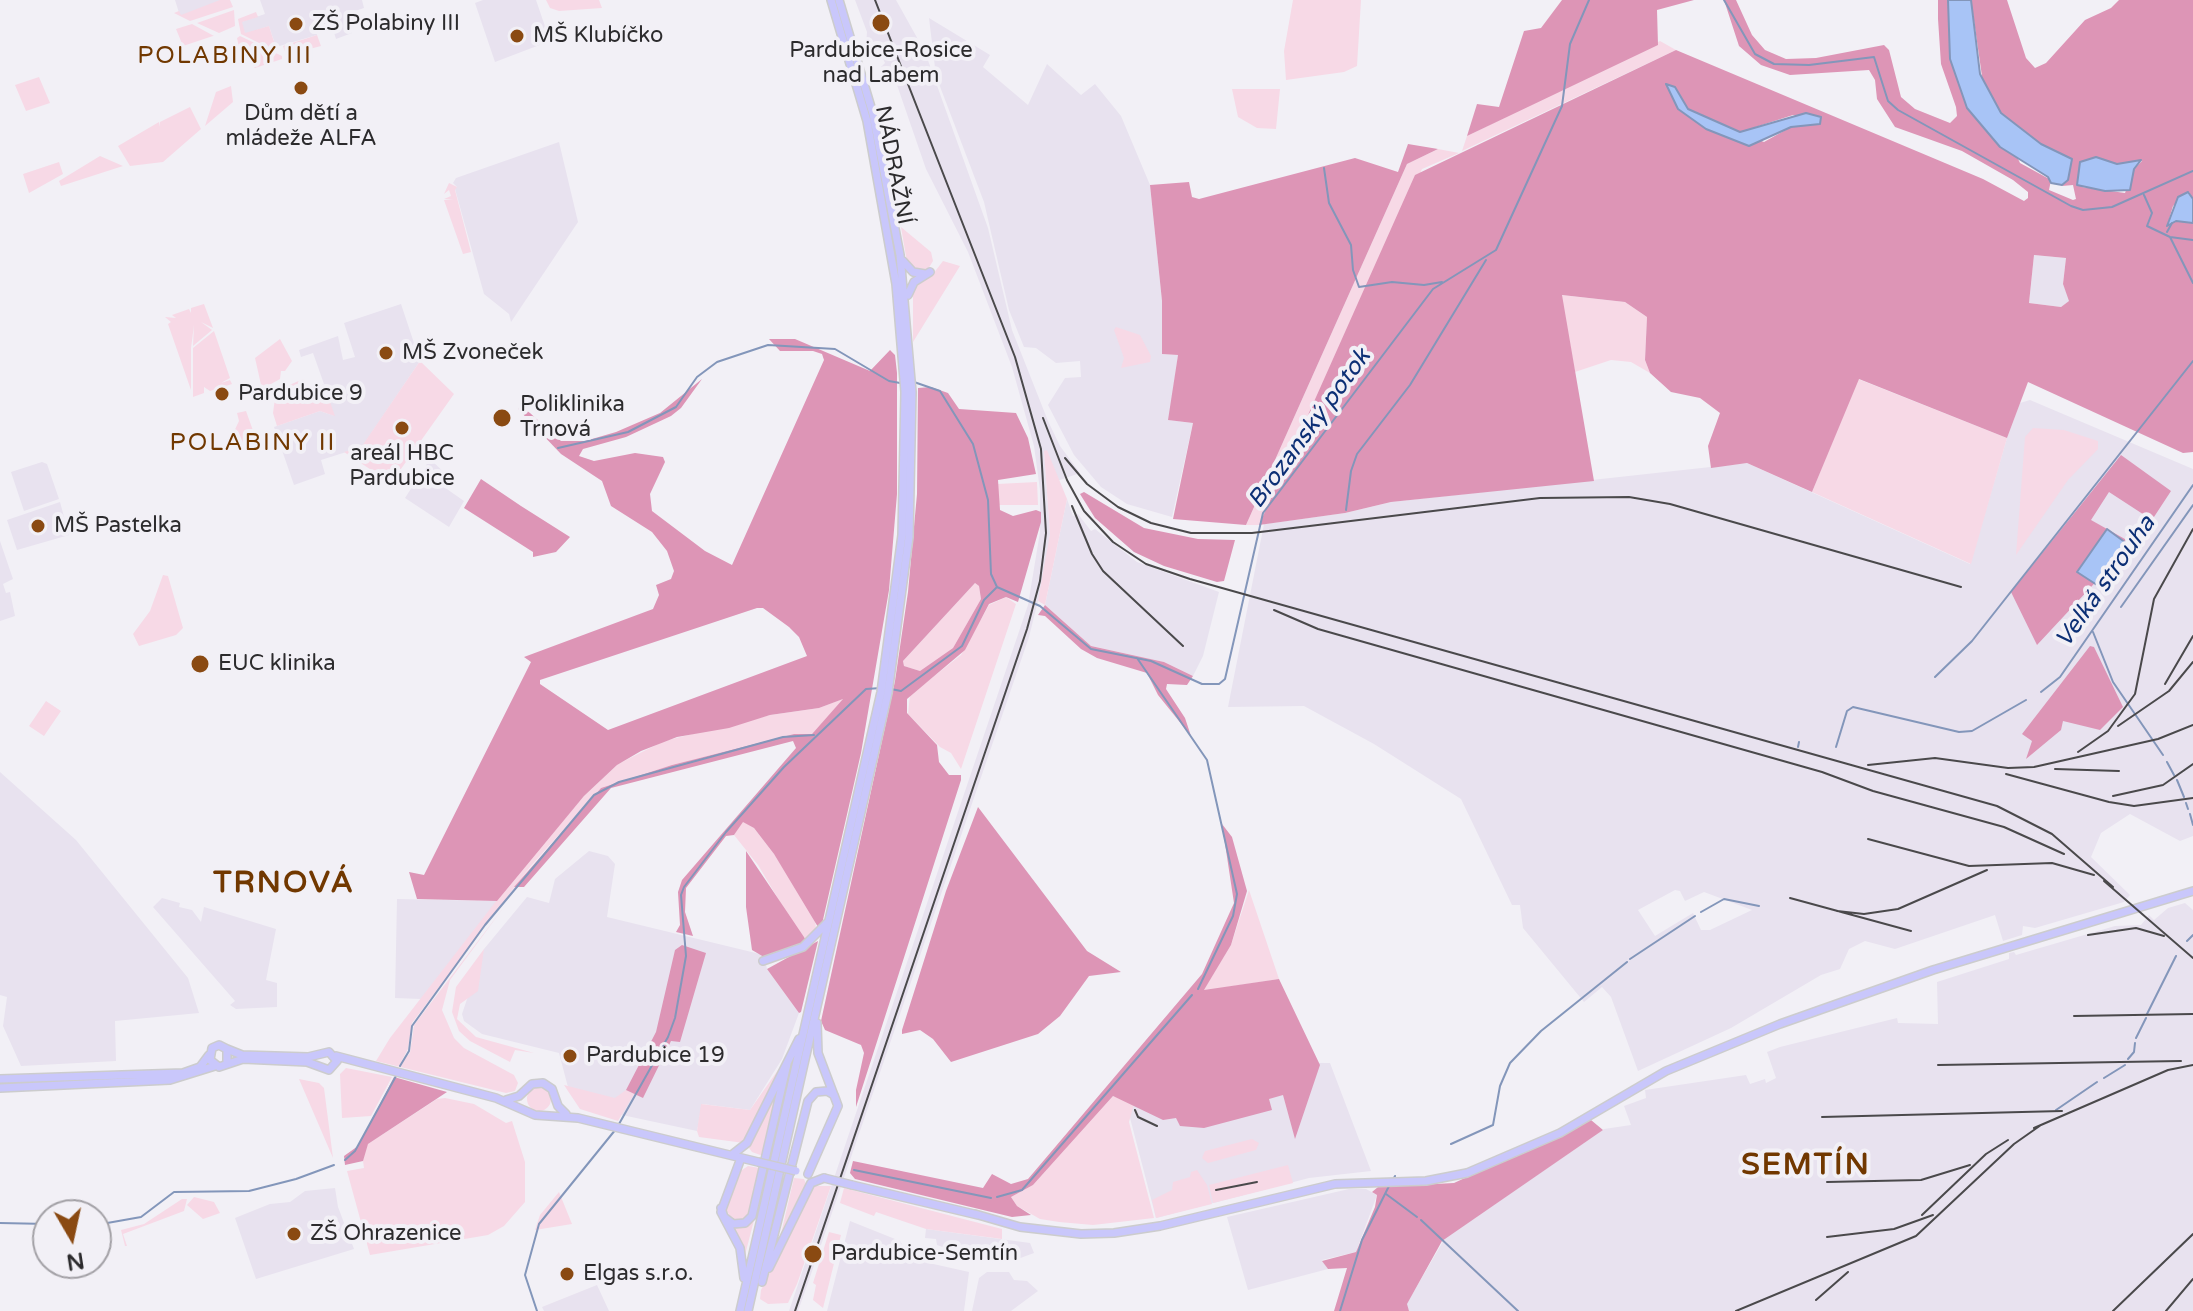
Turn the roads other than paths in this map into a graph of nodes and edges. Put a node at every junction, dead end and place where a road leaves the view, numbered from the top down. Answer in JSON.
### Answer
{"nodes":[{"id":1,"x":831,"y":0,"type":"edge"},
{"id":2,"x":839,"y":0,"type":"edge"},
{"id":3,"x":900,"y":255,"type":"junction"},
{"id":4,"x":906,"y":304,"type":"junction"},
{"id":5,"x":907,"y":372,"type":"junction"},
{"id":6,"x":884,"y":693,"type":"junction"},
{"id":7,"x":2193,"y":891,"type":"edge"},
{"id":8,"x":830,"y":920,"type":"junction"},
{"id":9,"x":763,"y":961,"type":"dead end"},
{"id":10,"x":818,"y":1005,"type":"junction"},
{"id":11,"x":806,"y":1022,"type":"junction"},
{"id":12,"x":227,"y":1049,"type":"junction"},
{"id":13,"x":209,"y":1055,"type":"junction"},
{"id":14,"x":321,"y":1055,"type":"junction"},
{"id":15,"x":336,"y":1056,"type":"junction"},
{"id":16,"x":227,"y":1063,"type":"junction"},
{"id":17,"x":355,"y":1063,"type":"junction"},
{"id":18,"x":787,"y":1064,"type":"junction"},
{"id":19,"x":217,"y":1066,"type":"junction"},
{"id":20,"x":336,"y":1066,"type":"junction"},
{"id":21,"x":321,"y":1067,"type":"junction"},
{"id":22,"x":0,"y":1079,"type":"edge"},
{"id":23,"x":0,"y":1088,"type":"edge"},
{"id":24,"x":524,"y":1092,"type":"junction"},
{"id":25,"x":555,"y":1095,"type":"junction"},
{"id":26,"x":496,"y":1098,"type":"junction"},
{"id":27,"x":838,"y":1106,"type":"junction"},
{"id":28,"x":526,"y":1110,"type":"junction"},
{"id":29,"x":542,"y":1115,"type":"junction"},
{"id":30,"x":578,"y":1118,"type":"junction"},
{"id":31,"x":726,"y":1154,"type":"junction"},
{"id":32,"x":741,"y":1158,"type":"junction"},
{"id":33,"x":736,"y":1170,"type":"junction"},
{"id":34,"x":808,"y":1174,"type":"junction"},
{"id":35,"x":824,"y":1178,"type":"junction"},
{"id":36,"x":721,"y":1208,"type":"junction"},
{"id":37,"x":762,"y":1282,"type":"junction"},
{"id":38,"x":740,"y":1311,"type":"edge"},
{"id":39,"x":748,"y":1311,"type":"edge"}],
"edges":[{"from":1,"to":5,"type":"main road","name":"NÁDRAŽNÍ"},
{"from":2,"to":3,"type":"main road","name":"NÁDRAŽNÍ"},
{"from":3,"to":4,"type":"main road","name":"NÁDRAŽNÍ"},
{"from":3,"to":4,"type":"main road"},
{"from":4,"to":5,"type":"main road","name":"NÁDRAŽNÍ"},
{"from":5,"to":6,"type":"main road"},
{"from":6,"to":8,"type":"main road"},
{"from":6,"to":10,"type":"main road"},
{"from":7,"to":35,"type":"main road","bridge":true},
{"from":8,"to":9,"type":"main road"},
{"from":8,"to":11,"type":"main road"},
{"from":10,"to":27,"type":"main road"},
{"from":10,"to":39,"type":"main road"},
{"from":11,"to":18,"type":"main road"},
{"from":11,"to":38,"type":"main road"},
{"from":12,"to":13,"type":"main road"},
{"from":12,"to":14,"type":"main road"},
{"from":12,"to":16,"type":"main road"},
{"from":13,"to":19,"type":"main road"},
{"from":13,"to":22,"type":"main road"},
{"from":14,"to":15,"type":"main road"},
{"from":14,"to":21,"type":"main road"},
{"from":15,"to":17,"type":"main road"},
{"from":15,"to":20,"type":"main road"},
{"from":16,"to":19,"type":"main road"},
{"from":16,"to":21,"type":"main road"},
{"from":17,"to":20,"type":"main road"},
{"from":17,"to":26,"type":"main road"},
{"from":18,"to":31,"type":"main road"},
{"from":18,"to":36,"type":"main road"},
{"from":19,"to":23,"type":"main road"},
{"from":20,"to":21,"type":"main road"},
{"from":24,"to":25,"type":"main road"},
{"from":24,"to":26,"type":"main road"},
{"from":24,"to":28,"type":"main road"},
{"from":25,"to":29,"type":"main road"},
{"from":25,"to":30,"type":"main road"},
{"from":26,"to":28,"type":"main road"},
{"from":27,"to":34,"type":"main road"},
{"from":27,"to":37,"type":"main road"},
{"from":28,"to":29,"type":"main road"},
{"from":29,"to":30,"type":"main road"},
{"from":30,"to":31,"type":"main road"},
{"from":31,"to":32,"type":"main road"},
{"from":31,"to":33,"type":"main road"},
{"from":32,"to":33,"type":"main road"},
{"from":32,"to":34,"type":"main road","bridge":true},
{"from":33,"to":36,"type":"main road"},
{"from":34,"to":35,"type":"main road"},
{"from":35,"to":37,"type":"main road"},
{"from":36,"to":38,"type":"main road"},
{"from":37,"to":39,"type":"main road"}]}
